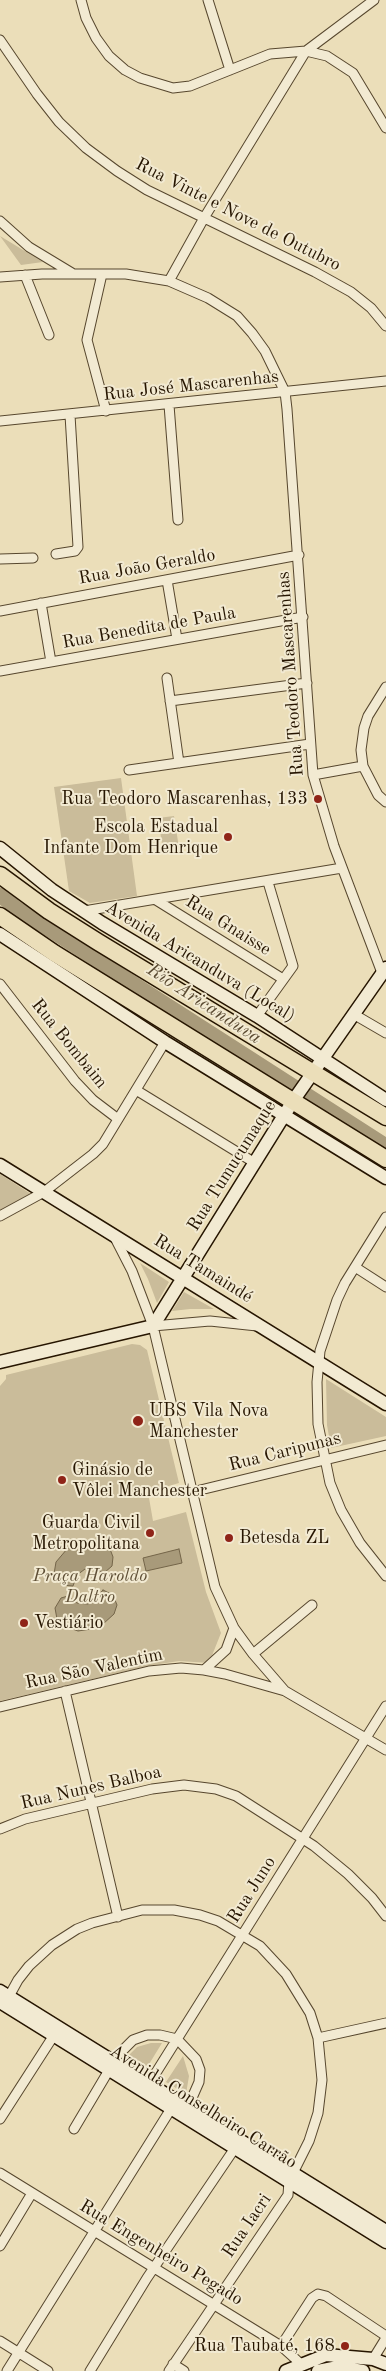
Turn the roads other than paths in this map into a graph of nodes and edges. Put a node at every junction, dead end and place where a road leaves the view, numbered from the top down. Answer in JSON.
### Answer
{"nodes":[{"id":1,"x":81,"y":0,"type":"edge"},
{"id":2,"x":208,"y":0,"type":"edge"},
{"id":3,"x":374,"y":0,"type":"edge"},
{"id":4,"x":0,"y":40,"type":"edge"},
{"id":5,"x":306,"y":51,"type":"junction"},
{"id":6,"x":230,"y":70,"type":"junction"},
{"id":7,"x":386,"y":128,"type":"edge"},
{"id":8,"x":204,"y":218,"type":"junction"},
{"id":9,"x":0,"y":221,"type":"edge"},
{"id":10,"x":75,"y":274,"type":"junction"},
{"id":11,"x":102,"y":274,"type":"junction"},
{"id":12,"x":24,"y":275,"type":"junction"},
{"id":13,"x":0,"y":277,"type":"edge"},
{"id":14,"x":169,"y":281,"type":"junction"},
{"id":15,"x":386,"y":326,"type":"edge"},
{"id":16,"x":49,"y":335,"type":"dead end"},
{"id":17,"x":386,"y":381,"type":"edge"},
{"id":18,"x":285,"y":392,"type":"junction"},
{"id":19,"x":169,"y":405,"type":"junction"},
{"id":20,"x":106,"y":411,"type":"junction"},
{"id":21,"x":70,"y":415,"type":"junction"},
{"id":22,"x":0,"y":421,"type":"edge"},
{"id":23,"x":178,"y":520,"type":"dead end"},
{"id":24,"x":56,"y":554,"type":"dead end"},
{"id":25,"x":299,"y":555,"type":"junction"},
{"id":26,"x":33,"y":558,"type":"dead end"},
{"id":27,"x":0,"y":559,"type":"edge"},
{"id":28,"x":168,"y":580,"type":"junction"},
{"id":29,"x":41,"y":603,"type":"junction"},
{"id":30,"x":0,"y":610,"type":"edge"},
{"id":31,"x":303,"y":617,"type":"junction"},
{"id":32,"x":177,"y":640,"type":"junction"},
{"id":33,"x":51,"y":662,"type":"junction"},
{"id":34,"x":0,"y":671,"type":"edge"},
{"id":35,"x":167,"y":678,"type":"dead end"},
{"id":36,"x":307,"y":683,"type":"junction"},
{"id":37,"x":386,"y":687,"type":"edge"},
{"id":38,"x":170,"y":701,"type":"junction"},
{"id":39,"x":310,"y":744,"type":"junction"},
{"id":40,"x":179,"y":763,"type":"junction"},
{"id":41,"x":363,"y":766,"type":"junction"},
{"id":42,"x":129,"y":770,"type":"dead end"},
{"id":43,"x":313,"y":775,"type":"junction"},
{"id":44,"x":386,"y":802,"type":"edge"},
{"id":45,"x":0,"y":848,"type":"edge"},
{"id":46,"x":0,"y":867,"type":"edge"},
{"id":47,"x":342,"y":868,"type":"junction"},
{"id":48,"x":0,"y":875,"type":"edge"},
{"id":49,"x":268,"y":882,"type":"junction"},
{"id":50,"x":156,"y":900,"type":"junction"},
{"id":51,"x":49,"y":911,"type":"junction"},
{"id":52,"x":84,"y":911,"type":"junction"},
{"id":53,"x":0,"y":916,"type":"edge"},
{"id":54,"x":0,"y":935,"type":"edge"},
{"id":55,"x":384,"y":971,"type":"edge"},
{"id":56,"x":283,"y":979,"type":"junction"},
{"id":57,"x":0,"y":984,"type":"edge"},
{"id":58,"x":355,"y":1015,"type":"junction"},
{"id":59,"x":257,"y":1016,"type":"junction"},
{"id":60,"x":386,"y":1033,"type":"edge"},
{"id":61,"x":165,"y":1042,"type":"junction"},
{"id":62,"x":315,"y":1069,"type":"junction"},
{"id":63,"x":136,"y":1090,"type":"junction"},
{"id":64,"x":296,"y":1097,"type":"junction"},
{"id":65,"x":386,"y":1100,"type":"edge"},
{"id":66,"x":284,"y":1115,"type":"junction"},
{"id":67,"x":386,"y":1117,"type":"edge"},
{"id":68,"x":118,"y":1119,"type":"junction"},
{"id":69,"x":386,"y":1159,"type":"edge"},
{"id":70,"x":255,"y":1163,"type":"junction"},
{"id":71,"x":0,"y":1165,"type":"edge"},
{"id":72,"x":386,"y":1178,"type":"edge"},
{"id":73,"x":44,"y":1192,"type":"junction"},
{"id":74,"x":0,"y":1216,"type":"edge"},
{"id":75,"x":386,"y":1217,"type":"edge"},
{"id":76,"x":112,"y":1234,"type":"junction"},
{"id":77,"x":355,"y":1267,"type":"junction"},
{"id":78,"x":183,"y":1278,"type":"junction"},
{"id":79,"x":386,"y":1287,"type":"edge"},
{"id":80,"x":153,"y":1326,"type":"junction"},
{"id":81,"x":262,"y":1327,"type":"junction"},
{"id":82,"x":318,"y":1361,"type":"junction"},
{"id":83,"x":0,"y":1362,"type":"edge"},
{"id":84,"x":386,"y":1404,"type":"edge"},
{"id":85,"x":386,"y":1445,"type":"edge"},
{"id":86,"x":324,"y":1459,"type":"junction"},
{"id":87,"x":192,"y":1492,"type":"junction"},
{"id":88,"x":386,"y":1576,"type":"edge"},
{"id":89,"x":312,"y":1605,"type":"dead end"},
{"id":90,"x":234,"y":1628,"type":"junction"},
{"id":91,"x":253,"y":1654,"type":"junction"},
{"id":92,"x":262,"y":1664,"type":"junction"},
{"id":93,"x":204,"y":1670,"type":"junction"},
{"id":94,"x":256,"y":1682,"type":"junction"},
{"id":95,"x":65,"y":1691,"type":"junction"},
{"id":96,"x":285,"y":1692,"type":"junction"},
{"id":97,"x":386,"y":1706,"type":"edge"},
{"id":98,"x":0,"y":1707,"type":"edge"},
{"id":99,"x":366,"y":1738,"type":"junction"},
{"id":100,"x":386,"y":1750,"type":"edge"},
{"id":101,"x":91,"y":1804,"type":"junction"},
{"id":102,"x":0,"y":1829,"type":"edge"},
{"id":103,"x":303,"y":1839,"type":"junction"},
{"id":104,"x":118,"y":1916,"type":"junction"},
{"id":105,"x":386,"y":1916,"type":"edge"},
{"id":106,"x":243,"y":1935,"type":"junction"},
{"id":107,"x":3,"y":1998,"type":"edge"},
{"id":108,"x":386,"y":2022,"type":"edge"},
{"id":109,"x":57,"y":2032,"type":"junction"},
{"id":110,"x":318,"y":2038,"type":"junction"},
{"id":111,"x":177,"y":2039,"type":"junction"},
{"id":112,"x":111,"y":2065,"type":"junction"},
{"id":113,"x":147,"y":2087,"type":"junction"},
{"id":114,"x":178,"y":2105,"type":"junction"},
{"id":115,"x":0,"y":2119,"type":"edge"},
{"id":116,"x":74,"y":2129,"type":"dead end"},
{"id":117,"x":238,"y":2143,"type":"junction"},
{"id":118,"x":0,"y":2173,"type":"edge"},
{"id":119,"x":292,"y":2176,"type":"junction"},
{"id":120,"x":32,"y":2193,"type":"junction"},
{"id":121,"x":94,"y":2232,"type":"junction"},
{"id":122,"x":386,"y":2238,"type":"edge"},
{"id":123,"x":0,"y":2246,"type":"edge"},
{"id":124,"x":154,"y":2269,"type":"junction"},
{"id":125,"x":214,"y":2304,"type":"junction"},
{"id":126,"x":386,"y":2337,"type":"edge"},
{"id":127,"x":0,"y":2341,"type":"edge"},
{"id":128,"x":282,"y":2346,"type":"junction"},
{"id":129,"x":18,"y":2353,"type":"junction"},
{"id":130,"x":373,"y":2359,"type":"junction"},
{"id":131,"x":302,"y":2364,"type":"junction"},
{"id":132,"x":386,"y":2364,"type":"edge"},
{"id":133,"x":171,"y":2368,"type":"edge"},
{"id":134,"x":7,"y":2371,"type":"edge"},
{"id":135,"x":48,"y":2371,"type":"edge"},
{"id":136,"x":90,"y":2371,"type":"edge"},
{"id":137,"x":184,"y":2371,"type":"edge"},
{"id":138,"x":286,"y":2371,"type":"edge"},
{"id":139,"x":318,"y":2371,"type":"edge"},
{"id":140,"x":363,"y":2371,"type":"edge"}],
"edges":[{"from":1,"to":6,"type":"street"},
{"from":2,"to":6,"type":"street"},
{"from":3,"to":5,"type":"street"},
{"from":4,"to":8,"type":"street","name":"Rua Vinte e Nove de Outubro"},
{"from":5,"to":6,"type":"street"},
{"from":5,"to":7,"type":"street"},
{"from":5,"to":8,"type":"street"},
{"from":8,"to":14,"type":"street"},
{"from":8,"to":15,"type":"street","name":"Rua Vinte e Nove de Outubro"},
{"from":9,"to":10,"type":"street"},
{"from":10,"to":11,"type":"street"},
{"from":10,"to":12,"type":"street"},
{"from":11,"to":14,"type":"street"},
{"from":11,"to":20,"type":"street"},
{"from":12,"to":13,"type":"street"},
{"from":12,"to":16,"type":"street"},
{"from":14,"to":18,"type":"street"},
{"from":17,"to":18,"type":"street","name":"Rua José Mascarenhas"},
{"from":18,"to":19,"type":"street","name":"Rua José Mascarenhas"},
{"from":18,"to":25,"type":"street","name":"Rua Teodoro Mascarenhas"},
{"from":19,"to":20,"type":"street","name":"Rua José Mascarenhas"},
{"from":19,"to":23,"type":"street"},
{"from":20,"to":21,"type":"street","name":"Rua José Mascarenhas"},
{"from":21,"to":22,"type":"street","name":"Rua José Mascarenhas"},
{"from":21,"to":24,"type":"street"},
{"from":25,"to":28,"type":"street","name":"Rua João Geraldo"},
{"from":25,"to":31,"type":"street","name":"Rua Teodoro Mascarenhas"},
{"from":26,"to":27,"type":"street"},
{"from":28,"to":29,"type":"street","name":"Rua João Geraldo"},
{"from":28,"to":32,"type":"street"},
{"from":29,"to":30,"type":"street","name":"Rua João Geraldo"},
{"from":29,"to":33,"type":"street"},
{"from":31,"to":32,"type":"street","name":"Rua Benedita de Paula"},
{"from":31,"to":36,"type":"street","name":"Rua Teodoro Mascarenhas"},
{"from":32,"to":33,"type":"street","name":"Rua Benedita de Paula"},
{"from":33,"to":34,"type":"street","name":"Rua Benedita de Paula"},
{"from":35,"to":38,"type":"street"},
{"from":36,"to":38,"type":"street"},
{"from":36,"to":39,"type":"street","name":"Rua Teodoro Mascarenhas"},
{"from":37,"to":41,"type":"street"},
{"from":38,"to":40,"type":"street"},
{"from":39,"to":40,"type":"street"},
{"from":39,"to":43,"type":"street","name":"Rua Teodoro Mascarenhas"},
{"from":40,"to":42,"type":"street"},
{"from":41,"to":43,"type":"street"},
{"from":41,"to":44,"type":"street"},
{"from":43,"to":47,"type":"street","name":"Rua Teodoro Mascarenhas"},
{"from":45,"to":52,"type":"main road","name":"Avenida Aricanduva (Local)"},
{"from":46,"to":51,"type":"highway"},
{"from":47,"to":49,"type":"street"},
{"from":47,"to":55,"type":"street","name":"Rua Teodoro Mascarenhas"},
{"from":48,"to":51,"type":"highway"},
{"from":49,"to":50,"type":"street"},
{"from":49,"to":56,"type":"street"},
{"from":50,"to":52,"type":"street"},
{"from":50,"to":56,"type":"street","name":"Rua Gnaisse"},
{"from":51,"to":62,"type":"highway"},
{"from":52,"to":59,"type":"main road","name":"Avenida Aricanduva (Local)"},
{"from":53,"to":64,"type":"highway"},
{"from":54,"to":61,"type":"main road"},
{"from":55,"to":58,"type":"main road","name":"Rua Tumucumaque"},
{"from":56,"to":59,"type":"street"},
{"from":57,"to":68,"type":"street","name":"Rua Bombaim"},
{"from":58,"to":60,"type":"street"},
{"from":58,"to":62,"type":"main road","name":"Rua Tumucumaque"},
{"from":59,"to":62,"type":"main road","name":"Avenida Aricanduva (Local)"},
{"from":61,"to":63,"type":"street"},
{"from":61,"to":66,"type":"main road"},
{"from":62,"to":64,"type":"main road","name":"Rua Tumucumaque"},
{"from":62,"to":65,"type":"main road","name":"Avenida Aricanduva (Local)"},
{"from":62,"to":67,"type":"highway"},
{"from":63,"to":68,"type":"street"},
{"from":63,"to":70,"type":"street"},
{"from":64,"to":66,"type":"main road","name":"Rua Tumucumaque"},
{"from":64,"to":69,"type":"highway"},
{"from":66,"to":70,"type":"main road","name":"Rua Tumucumaque"},
{"from":66,"to":72,"type":"main road"},
{"from":68,"to":73,"type":"street"},
{"from":70,"to":78,"type":"main road","name":"Rua Tumucumaque"},
{"from":71,"to":73,"type":"main road","name":"Rua Tamaindé"},
{"from":73,"to":74,"type":"street"},
{"from":73,"to":76,"type":"main road","name":"Rua Tamaindé"},
{"from":75,"to":77,"type":"street"},
{"from":76,"to":78,"type":"main road","name":"Rua Tamaindé"},
{"from":76,"to":80,"type":"street"},
{"from":77,"to":79,"type":"street"},
{"from":77,"to":82,"type":"street"},
{"from":78,"to":80,"type":"main road","name":"Rua Tumucumaque"},
{"from":78,"to":81,"type":"main road","name":"Rua Tamaindé"},
{"from":80,"to":81,"type":"street"},
{"from":80,"to":83,"type":"main road"},
{"from":80,"to":87,"type":"street"},
{"from":81,"to":82,"type":"main road","name":"Rua Tamaindé"},
{"from":82,"to":84,"type":"main road","name":"Rua Tamaindé"},
{"from":82,"to":86,"type":"street"},
{"from":85,"to":86,"type":"street","name":"Rua Caripunas"},
{"from":86,"to":87,"type":"street","name":"Rua Caripunas"},
{"from":86,"to":88,"type":"street"},
{"from":87,"to":90,"type":"street"},
{"from":89,"to":91,"type":"street"},
{"from":90,"to":91,"type":"street"},
{"from":90,"to":93,"type":"street"},
{"from":91,"to":92,"type":"street"},
{"from":92,"to":94,"type":"street"},
{"from":92,"to":96,"type":"street"},
{"from":93,"to":94,"type":"street","name":"Rua São Valentim"},
{"from":93,"to":95,"type":"street","name":"Rua São Valentim"},
{"from":94,"to":96,"type":"street","name":"Rua São Valentim"},
{"from":95,"to":98,"type":"street","name":"Rua São Valentim"},
{"from":95,"to":101,"type":"street"},
{"from":96,"to":99,"type":"street","name":"Rua São Valentim"},
{"from":97,"to":99,"type":"street","name":"Rua Juno"},
{"from":99,"to":100,"type":"street","name":"Rua São Valentim"},
{"from":99,"to":103,"type":"street","name":"Rua Juno"},
{"from":101,"to":102,"type":"street","name":"Rua Nunes Balboa"},
{"from":101,"to":103,"type":"street","name":"Rua Nunes Balboa"},
{"from":101,"to":104,"type":"street"},
{"from":103,"to":105,"type":"street","name":"Rua Nunes Balboa"},
{"from":103,"to":106,"type":"street","name":"Rua Juno"},
{"from":104,"to":106,"type":"street","name":"Rua Iacri"},
{"from":104,"to":107,"type":"street","name":"Rua Iacri"},
{"from":106,"to":110,"type":"street","name":"Rua Iacri"},
{"from":106,"to":111,"type":"street","name":"Rua Juno"},
{"from":107,"to":109,"type":"main road","name":"Avenida Conselheiro Carrão"},
{"from":108,"to":110,"type":"street"},
{"from":109,"to":112,"type":"main road","name":"Avenida Conselheiro Carrão"},
{"from":109,"to":115,"type":"street"},
{"from":110,"to":119,"type":"street","name":"Rua Iacri"},
{"from":111,"to":112,"type":"street"},
{"from":111,"to":113,"type":"street","name":"Rua Juno"},
{"from":111,"to":114,"type":"street"},
{"from":112,"to":113,"type":"main road","name":"Avenida Conselheiro Carrão"},
{"from":112,"to":116,"type":"street"},
{"from":113,"to":114,"type":"main road","name":"Avenida Conselheiro Carrão"},
{"from":114,"to":117,"type":"main road","name":"Avenida Conselheiro Carrão"},
{"from":114,"to":121,"type":"street"},
{"from":117,"to":119,"type":"main road","name":"Avenida Conselheiro Carrão"},
{"from":117,"to":124,"type":"street"},
{"from":118,"to":120,"type":"street","name":"Rua Engenheiro Pegado"},
{"from":119,"to":122,"type":"main road","name":"Avenida Conselheiro Carrão"},
{"from":119,"to":125,"type":"street","name":"Rua Iacri"},
{"from":120,"to":121,"type":"street","name":"Rua Engenheiro Pegado"},
{"from":120,"to":123,"type":"street"},
{"from":121,"to":124,"type":"street","name":"Rua Engenheiro Pegado"},
{"from":121,"to":129,"type":"street"},
{"from":124,"to":125,"type":"street","name":"Rua Engenheiro Pegado"},
{"from":124,"to":136,"type":"street"},
{"from":125,"to":128,"type":"street","name":"Rua Engenheiro Pegado"},
{"from":125,"to":133,"type":"street","name":"Rua Iacri"},
{"from":126,"to":128,"type":"street"},
{"from":126,"to":130,"type":"street"},
{"from":127,"to":129,"type":"street"},
{"from":128,"to":131,"type":"street","name":"Rua Engenheiro Pegado"},
{"from":129,"to":134,"type":"street"},
{"from":129,"to":135,"type":"street"},
{"from":130,"to":131,"type":"main road"},
{"from":130,"to":132,"type":"main road"},
{"from":131,"to":138,"type":"main road"},
{"from":133,"to":137,"type":"street"},
{"from":139,"to":140,"type":"main road"}]}
